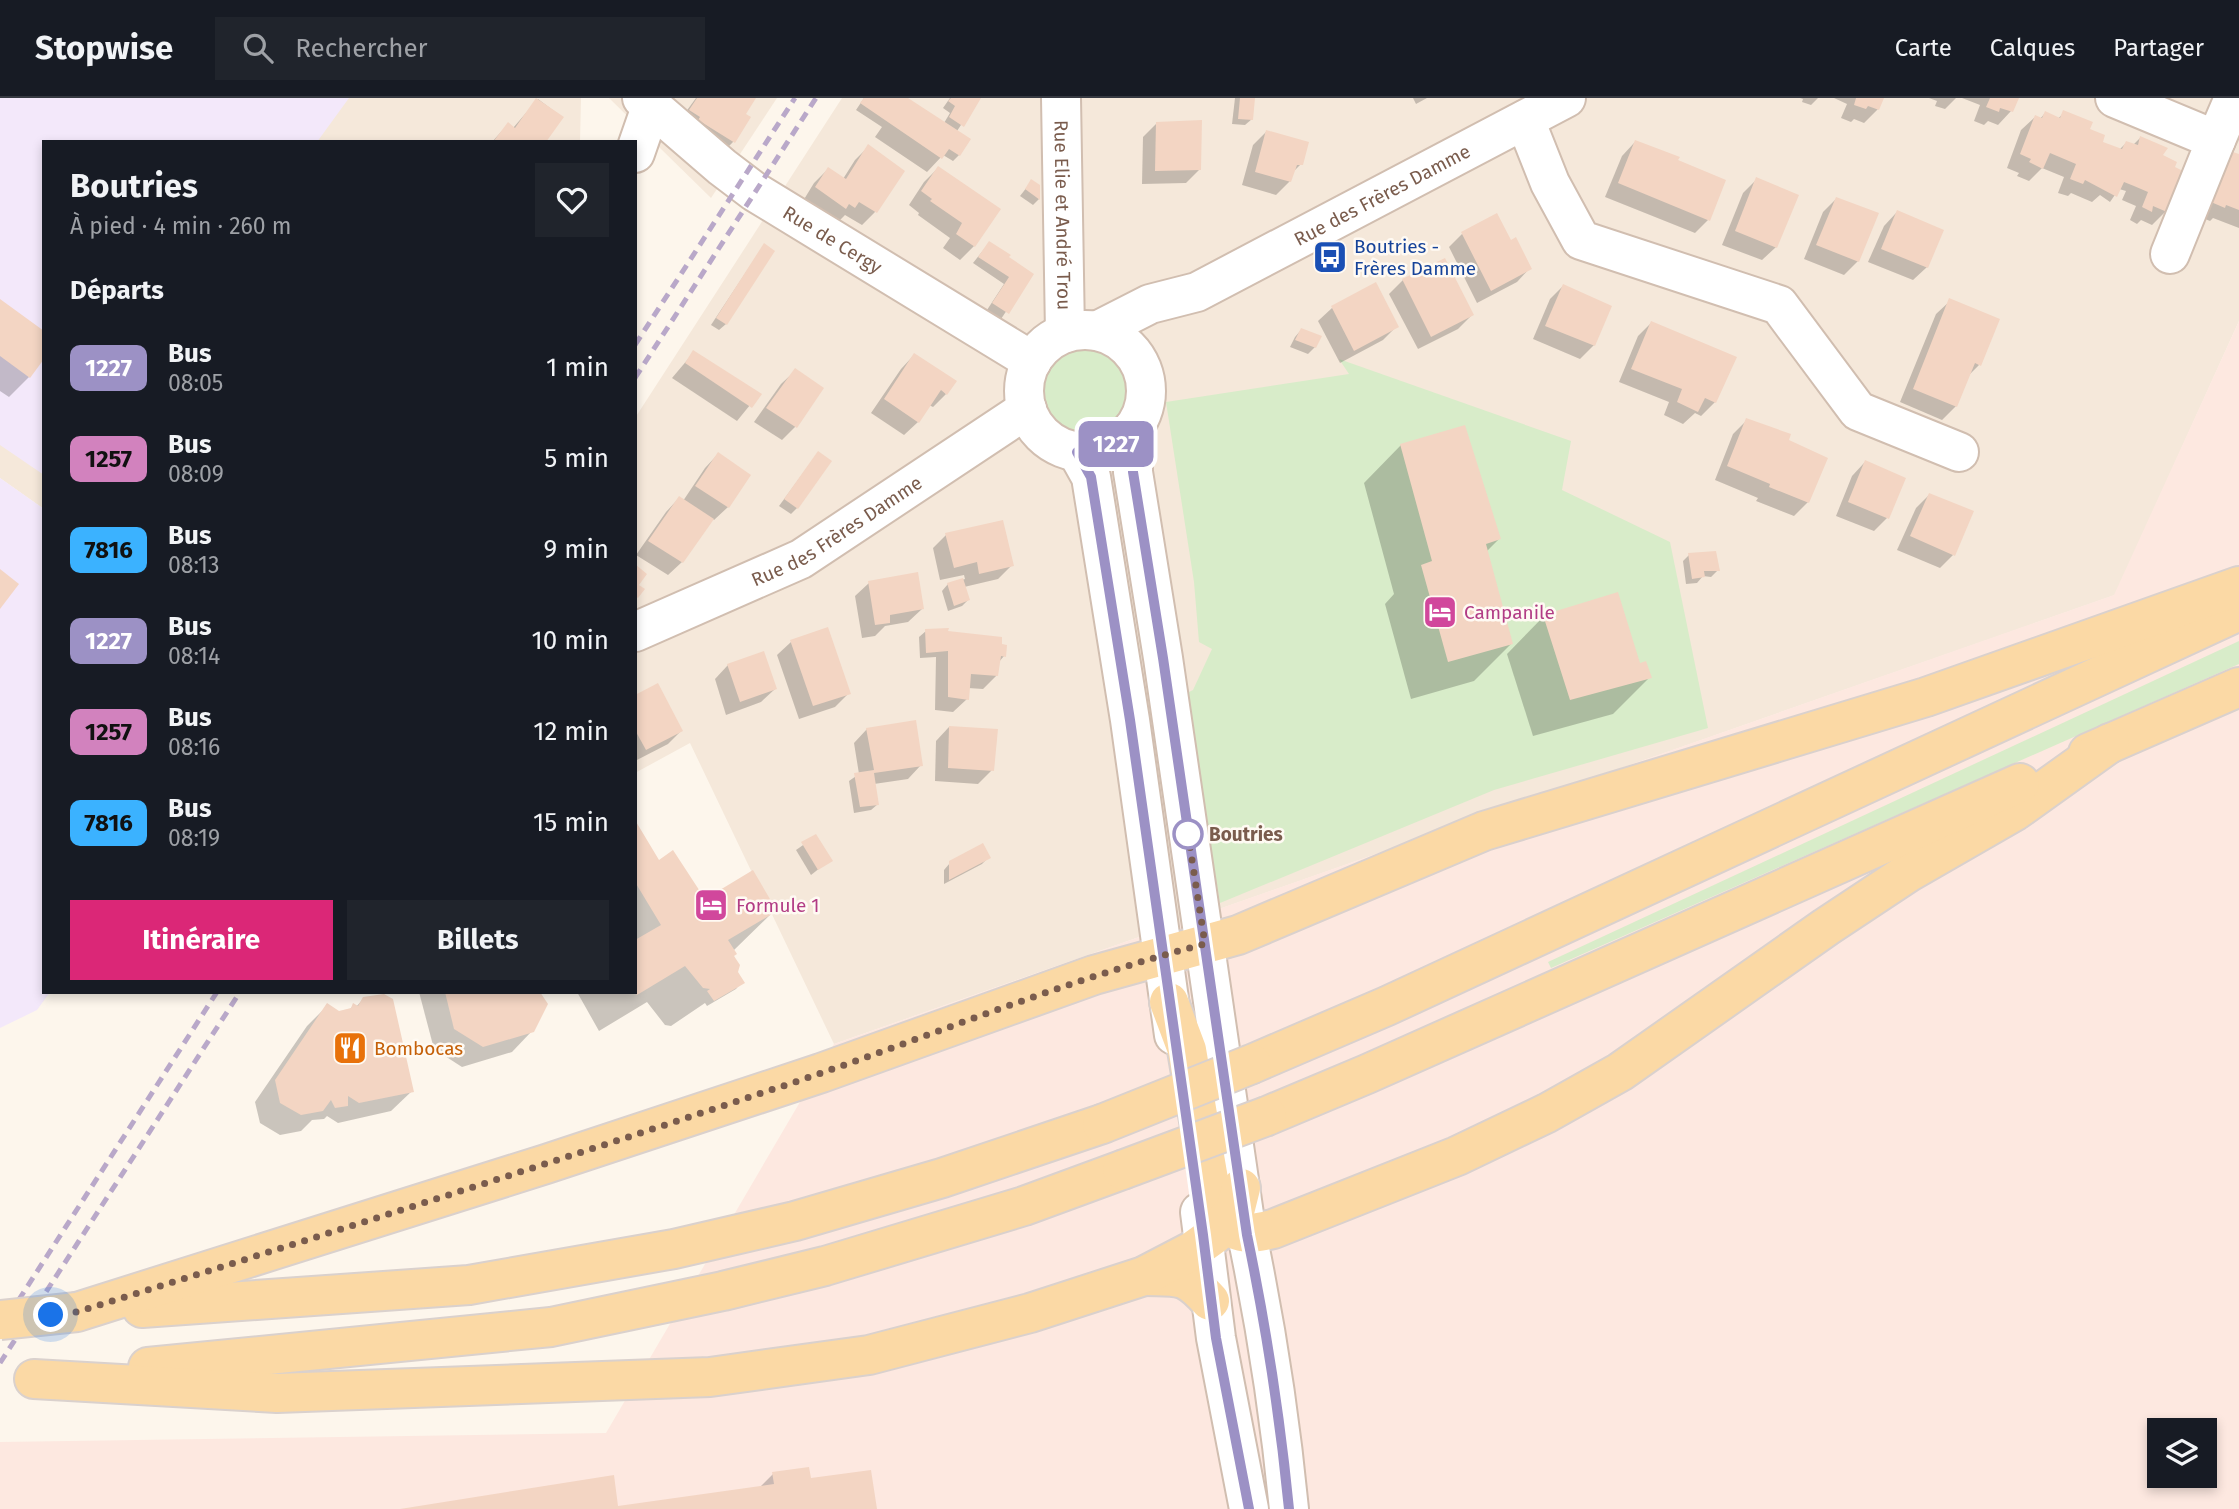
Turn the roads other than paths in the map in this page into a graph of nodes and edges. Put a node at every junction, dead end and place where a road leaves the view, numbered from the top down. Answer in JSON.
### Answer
{"nodes":[{"id":1,"x":1061,"y":98,"type":"edge"},
{"id":2,"x":1566,"y":98,"type":"edge"},
{"id":3,"x":2115,"y":98,"type":"edge"},
{"id":4,"x":2236,"y":98,"type":"edge"},
{"id":5,"x":648,"y":101,"type":"edge"},
{"id":6,"x":1525,"y":120,"type":"junction"},
{"id":7,"x":2216,"y":140,"type":"junction"},
{"id":8,"x":637,"y":145,"type":"edge"},
{"id":9,"x":2170,"y":254,"type":"dead end"},
{"id":10,"x":1197,"y":292,"type":"junction"},
{"id":11,"x":1081,"y":332,"type":"junction"},
{"id":12,"x":1138,"y":359,"type":"junction"},
{"id":13,"x":1032,"y":361,"type":"junction"},
{"id":14,"x":1027,"y":409,"type":"junction"},
{"id":15,"x":1133,"y":430,"type":"junction"},
{"id":16,"x":1077,"y":452,"type":"junction"},
{"id":17,"x":1959,"y":452,"type":"dead end"},
{"id":18,"x":2239,"y":586,"type":"edge"},
{"id":19,"x":2239,"y":611,"type":"edge"},
{"id":20,"x":637,"y":631,"type":"edge"},
{"id":21,"x":2239,"y":687,"type":"edge"},
{"id":22,"x":2110,"y":743,"type":"junction"},
{"id":23,"x":1205,"y":944,"type":"junction"},
{"id":24,"x":1159,"y":976,"type":"junction"},
{"id":25,"x":1240,"y":1184,"type":"junction"},
{"id":26,"x":1225,"y":1234,"type":"junction"},
{"id":27,"x":1144,"y":1276,"type":"junction"},
{"id":28,"x":1210,"y":1301,"type":"junction"},
{"id":29,"x":77,"y":1312,"type":"junction"},
{"id":30,"x":0,"y":1320,"type":"edge"},
{"id":31,"x":17,"y":1380,"type":"edge"},
{"id":32,"x":1249,"y":1509,"type":"edge"},
{"id":33,"x":1289,"y":1509,"type":"edge"}],
"edges":[{"from":1,"to":11,"type":"street","name":"Rue Elie et André Trou"},
{"from":2,"to":6,"type":"street","name":"Rue des Frères Damme"},
{"from":3,"to":7,"type":"street"},
{"from":4,"to":7,"type":"street"},
{"from":5,"to":8,"type":"street"},
{"from":5,"to":13,"type":"street","name":"Rue de Cergy"},
{"from":6,"to":10,"type":"street","name":"Rue des Frères Damme"},
{"from":6,"to":17,"type":"street"},
{"from":7,"to":9,"type":"street"},
{"from":10,"to":11,"type":"street","name":"Rue des Frères Damme"},
{"from":10,"to":12,"type":"street","name":"Rue des Frères Damme"},
{"from":11,"to":12,"type":"street"},
{"from":11,"to":13,"type":"street","name":"Rue des Frères Damme"},
{"from":12,"to":15,"type":"street"},
{"from":13,"to":14,"type":"street"},
{"from":14,"to":16,"type":"street"},
{"from":14,"to":20,"type":"street","name":"Rue des Frères Damme"},
{"from":15,"to":16,"type":"street"},
{"from":15,"to":23,"type":"street"},
{"from":16,"to":24,"type":"street"},
{"from":18,"to":23,"type":"main road"},
{"from":19,"to":29,"type":"main road","bridge":true},
{"from":21,"to":22,"type":"main road"},
{"from":22,"to":26,"type":"main road"},
{"from":22,"to":31,"type":"main road","bridge":true},
{"from":23,"to":24,"type":"main road"},
{"from":23,"to":25,"type":"street"},
{"from":24,"to":25,"type":"main road"},
{"from":24,"to":26,"type":"main road"},
{"from":24,"to":29,"type":"main road"},
{"from":25,"to":26,"type":"street"},
{"from":26,"to":27,"type":"main road"},
{"from":26,"to":28,"type":"street"},
{"from":26,"to":33,"type":"street"},
{"from":27,"to":28,"type":"main road"},
{"from":27,"to":31,"type":"main road"},
{"from":28,"to":32,"type":"street"},
{"from":29,"to":30,"type":"main road","bridge":true}]}
